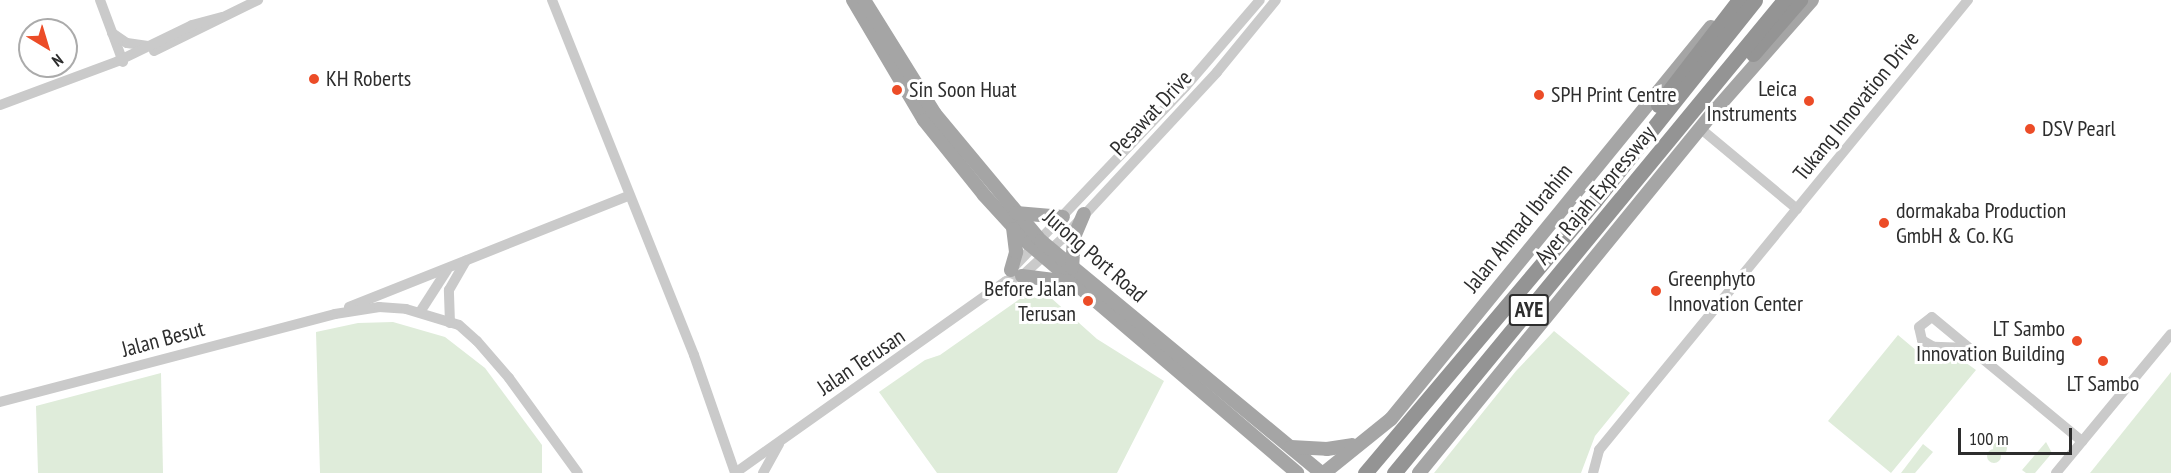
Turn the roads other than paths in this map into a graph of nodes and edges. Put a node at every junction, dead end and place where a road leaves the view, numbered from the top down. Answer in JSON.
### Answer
{"nodes":[{"id":1,"x":100,"y":0,"type":"edge"},
{"id":2,"x":258,"y":0,"type":"edge"},
{"id":3,"x":552,"y":0,"type":"edge"},
{"id":4,"x":853,"y":0,"type":"edge"},
{"id":5,"x":864,"y":0,"type":"edge"},
{"id":6,"x":1260,"y":0,"type":"edge"},
{"id":7,"x":1276,"y":0,"type":"edge"},
{"id":8,"x":1738,"y":0,"type":"edge"},
{"id":9,"x":1755,"y":0,"type":"edge"},
{"id":10,"x":1784,"y":0,"type":"edge"},
{"id":11,"x":1800,"y":0,"type":"edge"},
{"id":12,"x":1812,"y":0,"type":"edge"},
{"id":13,"x":1968,"y":0,"type":"edge"},
{"id":14,"x":194,"y":29,"type":"junction"},
{"id":15,"x":112,"y":33,"type":"junction"},
{"id":16,"x":148,"y":46,"type":"junction"},
{"id":17,"x":120,"y":60,"type":"junction"},
{"id":18,"x":0,"y":105,"type":"edge"},
{"id":19,"x":1701,"y":129,"type":"junction"},
{"id":20,"x":1636,"y":146,"type":"junction"},
{"id":21,"x":1664,"y":147,"type":"junction"},
{"id":22,"x":630,"y":195,"type":"junction"},
{"id":23,"x":1797,"y":209,"type":"junction"},
{"id":24,"x":1016,"y":213,"type":"junction"},
{"id":25,"x":1084,"y":214,"type":"junction"},
{"id":26,"x":1063,"y":218,"type":"junction"},
{"id":27,"x":1013,"y":228,"type":"junction"},
{"id":28,"x":1042,"y":249,"type":"junction"},
{"id":29,"x":466,"y":261,"type":"junction"},
{"id":30,"x":448,"y":268,"type":"junction"},
{"id":31,"x":1072,"y":275,"type":"junction"},
{"id":32,"x":1013,"y":276,"type":"junction"},
{"id":33,"x":455,"y":278,"type":"junction"},
{"id":34,"x":335,"y":314,"type":"junction"},
{"id":35,"x":425,"y":314,"type":"junction"},
{"id":36,"x":450,"y":323,"type":"junction"},
{"id":37,"x":2171,"y":334,"type":"edge"},
{"id":38,"x":1969,"y":348,"type":"dead end"},
{"id":39,"x":0,"y":402,"type":"edge"},
{"id":40,"x":780,"y":441,"type":"junction"},
{"id":41,"x":1365,"y":441,"type":"junction"},
{"id":42,"x":2082,"y":441,"type":"junction"},
{"id":43,"x":1291,"y":447,"type":"junction"},
{"id":44,"x":1268,"y":449,"type":"junction"},
{"id":45,"x":1366,"y":472,"type":"edge"},
{"id":46,"x":578,"y":473,"type":"edge"},
{"id":47,"x":735,"y":473,"type":"edge"},
{"id":48,"x":763,"y":473,"type":"edge"},
{"id":49,"x":1281,"y":473,"type":"edge"},
{"id":50,"x":1297,"y":473,"type":"edge"},
{"id":51,"x":1322,"y":473,"type":"edge"},
{"id":52,"x":1394,"y":473,"type":"edge"},
{"id":53,"x":1419,"y":473,"type":"edge"},
{"id":54,"x":1593,"y":473,"type":"edge"},
{"id":55,"x":2056,"y":473,"type":"edge"}],
"edges":[{"from":1,"to":15,"type":"street"},
{"from":2,"to":14,"type":"street"},
{"from":3,"to":22,"type":"street"},
{"from":4,"to":27,"type":"main road","name":"Jurong Port Road"},
{"from":5,"to":24,"type":"main road","name":"Jurong Port Road"},
{"from":6,"to":26,"type":"street","name":"Pesawat Drive"},
{"from":7,"to":25,"type":"street","name":"Pesawat Drive"},
{"from":8,"to":20,"type":"highway"},
{"from":8,"to":41,"type":"main road","name":"Jalan Ahmad Ibrahim"},
{"from":9,"to":20,"type":"highway","name":"Ayer Rajah Expressway","number":"AYE"},
{"from":10,"to":21,"type":"highway","name":"Ayer Rajah Expressway","number":"AYE"},
{"from":11,"to":21,"type":"highway"},
{"from":12,"to":19,"type":"main road"},
{"from":13,"to":23,"type":"street","name":"Tukang Innovation Drive"},
{"from":14,"to":16,"type":"street"},
{"from":14,"to":17,"type":"street"},
{"from":15,"to":16,"type":"street"},
{"from":15,"to":17,"type":"street"},
{"from":16,"to":17,"type":"street"},
{"from":17,"to":18,"type":"street"},
{"from":19,"to":23,"type":"street","name":"Tukang Innovation Drive"},
{"from":19,"to":53,"type":"main road"},
{"from":20,"to":45,"type":"highway","name":"Ayer Rajah Expressway","number":"AYE"},
{"from":21,"to":52,"type":"highway","name":"Ayer Rajah Expressway","number":"AYE"},
{"from":22,"to":29,"type":"street","name":"Jalan Besut"},
{"from":22,"to":47,"type":"street"},
{"from":23,"to":54,"type":"street","name":"Tukang Innovation Drive"},
{"from":24,"to":26,"type":"main road"},
{"from":24,"to":28,"type":"main road","name":"Jurong Port Road"},
{"from":25,"to":28,"type":"street","name":"Pesawat Drive"},
{"from":25,"to":31,"type":"main road"},
{"from":26,"to":28,"type":"street","name":"Pesawat Drive"},
{"from":27,"to":28,"type":"main road","name":"Jurong Port Road"},
{"from":27,"to":32,"type":"main road"},
{"from":28,"to":31,"type":"main road","name":"Jurong Port Road"},
{"from":28,"to":32,"type":"street","name":"Jalan Terusan"},
{"from":29,"to":30,"type":"street","name":"Jalan Besut"},
{"from":29,"to":33,"type":"street"},
{"from":30,"to":34,"type":"street","name":"Jalan Besut"},
{"from":30,"to":35,"type":"street"},
{"from":31,"to":32,"type":"main road"},
{"from":31,"to":43,"type":"main road","name":"Jurong Port Road"},
{"from":31,"to":44,"type":"main road","name":"Jurong Port Road"},
{"from":32,"to":40,"type":"street","name":"Jalan Terusan"},
{"from":33,"to":35,"type":"street"},
{"from":33,"to":36,"type":"street"},
{"from":34,"to":35,"type":"street","name":"Jalan Besut"},
{"from":34,"to":39,"type":"street","name":"Jalan Besut"},
{"from":35,"to":36,"type":"street","name":"Jalan Besut"},
{"from":36,"to":46,"type":"street","name":"Jalan Besut"},
{"from":37,"to":42,"type":"street"},
{"from":38,"to":42,"type":"street"},
{"from":40,"to":47,"type":"street","name":"Jalan Terusan"},
{"from":40,"to":48,"type":"street"},
{"from":41,"to":43,"type":"main road"},
{"from":41,"to":51,"type":"main road","name":"Jalan Ahmad Ibrahim"},
{"from":42,"to":55,"type":"street"},
{"from":43,"to":51,"type":"main road","name":"Jurong Port Road"},
{"from":44,"to":49,"type":"main road"},
{"from":44,"to":50,"type":"main road","name":"Jurong Port Road"}]}
